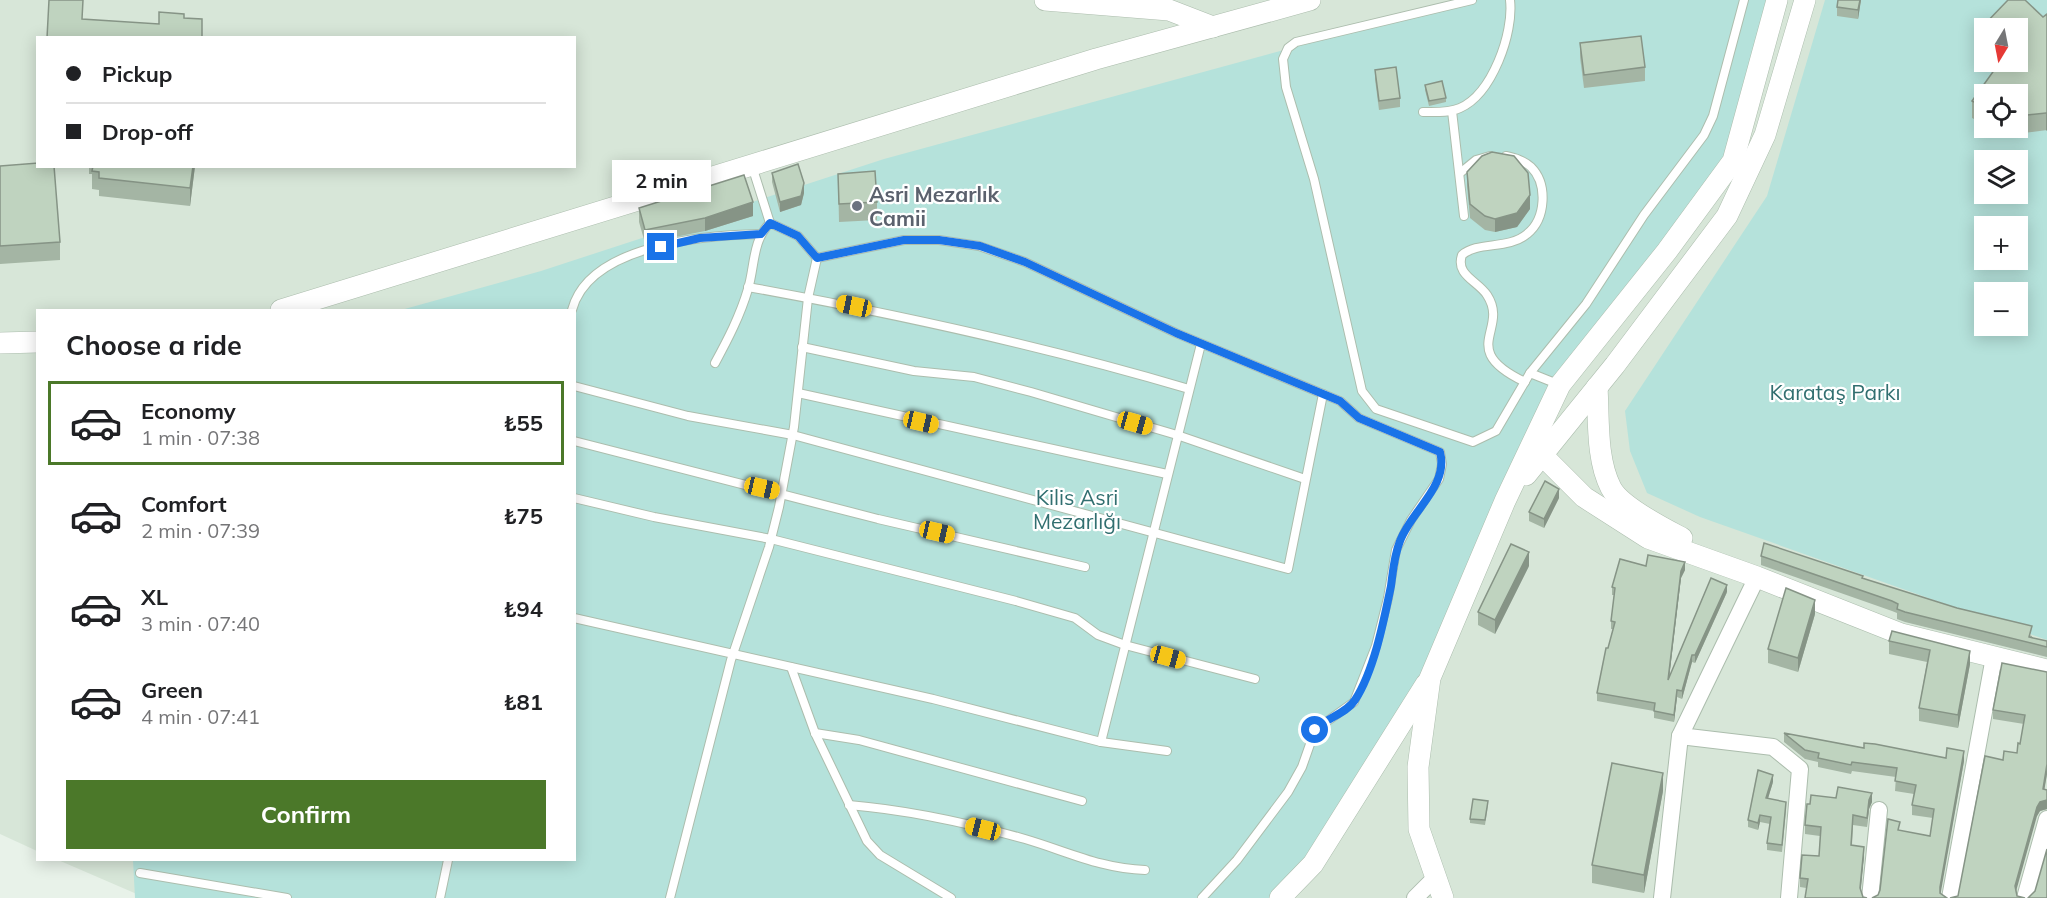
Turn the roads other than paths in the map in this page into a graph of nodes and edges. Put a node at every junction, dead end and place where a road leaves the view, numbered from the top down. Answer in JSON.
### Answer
{"nodes":[{"id":1,"x":1045,"y":0,"type":"edge"},
{"id":2,"x":1261,"y":0,"type":"edge"},
{"id":3,"x":1311,"y":0,"type":"edge"},
{"id":4,"x":1472,"y":0,"type":"edge"},
{"id":5,"x":1510,"y":0,"type":"edge"},
{"id":6,"x":1744,"y":0,"type":"edge"},
{"id":7,"x":1777,"y":0,"type":"edge"},
{"id":8,"x":1804,"y":0,"type":"edge"},
{"id":9,"x":1282,"y":8,"type":"junction"},
{"id":10,"x":1213,"y":27,"type":"junction"},
{"id":11,"x":1452,"y":111,"type":"junction"},
{"id":12,"x":1423,"y":112,"type":"dead end"},
{"id":13,"x":752,"y":166,"type":"junction"},
{"id":14,"x":1460,"y":173,"type":"junction"},
{"id":15,"x":1464,"y":216,"type":"dead end"},
{"id":16,"x":770,"y":223,"type":"junction"},
{"id":17,"x":761,"y":234,"type":"junction"},
{"id":18,"x":817,"y":258,"type":"junction"},
{"id":19,"x":748,"y":287,"type":"junction"},
{"id":20,"x":808,"y":297,"type":"junction"},
{"id":21,"x":284,"y":309,"type":"edge"},
{"id":22,"x":572,"y":309,"type":"edge"},
{"id":23,"x":36,"y":342,"type":"edge"},
{"id":24,"x":0,"y":343,"type":"edge"},
{"id":25,"x":1201,"y":344,"type":"junction"},
{"id":26,"x":802,"y":347,"type":"junction"},
{"id":27,"x":715,"y":363,"type":"dead end"},
{"id":28,"x":1530,"y":373,"type":"junction"},
{"id":29,"x":1525,"y":382,"type":"junction"},
{"id":30,"x":1560,"y":385,"type":"junction"},
{"id":31,"x":1597,"y":387,"type":"junction"},
{"id":32,"x":576,"y":388,"type":"edge"},
{"id":33,"x":1189,"y":389,"type":"junction"},
{"id":34,"x":798,"y":393,"type":"junction"},
{"id":35,"x":1323,"y":394,"type":"junction"},
{"id":36,"x":793,"y":435,"type":"junction"},
{"id":37,"x":1177,"y":435,"type":"junction"},
{"id":38,"x":576,"y":442,"type":"edge"},
{"id":39,"x":1537,"y":449,"type":"junction"},
{"id":40,"x":1167,"y":474,"type":"junction"},
{"id":41,"x":1305,"y":479,"type":"junction"},
{"id":42,"x":782,"y":493,"type":"junction"},
{"id":43,"x":576,"y":498,"type":"edge"},
{"id":44,"x":1152,"y":532,"type":"junction"},
{"id":45,"x":771,"y":539,"type":"junction"},
{"id":46,"x":1085,"y":567,"type":"dead end"},
{"id":47,"x":1757,"y":577,"type":"junction"},
{"id":48,"x":576,"y":618,"type":"edge"},
{"id":49,"x":1125,"y":645,"type":"junction"},
{"id":50,"x":733,"y":654,"type":"junction"},
{"id":51,"x":1994,"y":657,"type":"junction"},
{"id":52,"x":790,"y":667,"type":"junction"},
{"id":53,"x":2047,"y":670,"type":"edge"},
{"id":54,"x":1430,"y":678,"type":"junction"},
{"id":55,"x":1255,"y":679,"type":"dead end"},
{"id":56,"x":815,"y":733,"type":"junction"},
{"id":57,"x":1680,"y":736,"type":"junction"},
{"id":58,"x":1101,"y":742,"type":"junction"},
{"id":59,"x":1167,"y":751,"type":"dead end"},
{"id":60,"x":1082,"y":801,"type":"dead end"},
{"id":61,"x":849,"y":805,"type":"junction"},
{"id":62,"x":1880,"y":810,"type":"dead end"},
{"id":63,"x":2047,"y":819,"type":"edge"},
{"id":64,"x":448,"y":861,"type":"edge"},
{"id":65,"x":1145,"y":870,"type":"dead end"},
{"id":66,"x":140,"y":873,"type":"dead end"},
{"id":67,"x":1436,"y":877,"type":"junction"},
{"id":68,"x":287,"y":898,"type":"edge"},
{"id":69,"x":440,"y":898,"type":"edge"},
{"id":70,"x":670,"y":898,"type":"edge"},
{"id":71,"x":951,"y":898,"type":"edge"},
{"id":72,"x":1202,"y":898,"type":"edge"},
{"id":73,"x":1280,"y":898,"type":"edge"},
{"id":74,"x":1415,"y":898,"type":"edge"},
{"id":75,"x":1443,"y":898,"type":"edge"},
{"id":76,"x":1662,"y":898,"type":"edge"},
{"id":77,"x":1789,"y":898,"type":"edge"},
{"id":78,"x":1870,"y":898,"type":"edge"},
{"id":79,"x":1950,"y":898,"type":"edge"},
{"id":80,"x":2025,"y":898,"type":"edge"}],
"edges":[{"from":1,"to":10,"type":"street"},
{"from":2,"to":9,"type":"street"},
{"from":3,"to":9,"type":"street"},
{"from":4,"to":29,"type":"lane"},
{"from":5,"to":11,"type":"lane"},
{"from":6,"to":28,"type":"lane"},
{"from":7,"to":30,"type":"street"},
{"from":8,"to":31,"type":"street"},
{"from":9,"to":10,"type":"street"},
{"from":10,"to":13,"type":"street"},
{"from":11,"to":12,"type":"lane"},
{"from":11,"to":14,"type":"lane"},
{"from":13,"to":16,"type":"lane"},
{"from":13,"to":21,"type":"street"},
{"from":14,"to":15,"type":"lane"},
{"from":14,"to":29,"type":"lane"},
{"from":16,"to":17,"type":"lane"},
{"from":16,"to":18,"type":"lane"},
{"from":17,"to":19,"type":"lane"},
{"from":17,"to":22,"type":"lane"},
{"from":18,"to":20,"type":"lane"},
{"from":18,"to":25,"type":"lane"},
{"from":19,"to":20,"type":"lane"},
{"from":19,"to":27,"type":"lane"},
{"from":20,"to":26,"type":"lane"},
{"from":20,"to":33,"type":"lane"},
{"from":23,"to":24,"type":"street"},
{"from":25,"to":33,"type":"lane"},
{"from":25,"to":35,"type":"lane"},
{"from":26,"to":34,"type":"lane"},
{"from":26,"to":37,"type":"lane"},
{"from":28,"to":29,"type":"lane"},
{"from":28,"to":30,"type":"lane"},
{"from":30,"to":39,"type":"street"},
{"from":31,"to":39,"type":"street"},
{"from":31,"to":47,"type":"street"},
{"from":32,"to":36,"type":"lane"},
{"from":33,"to":37,"type":"lane"},
{"from":34,"to":36,"type":"lane"},
{"from":34,"to":40,"type":"lane"},
{"from":35,"to":41,"type":"lane"},
{"from":35,"to":72,"type":"lane"},
{"from":36,"to":42,"type":"lane"},
{"from":36,"to":44,"type":"lane"},
{"from":37,"to":40,"type":"lane"},
{"from":37,"to":41,"type":"lane"},
{"from":38,"to":42,"type":"lane"},
{"from":39,"to":47,"type":"street"},
{"from":39,"to":54,"type":"street"},
{"from":40,"to":44,"type":"lane"},
{"from":41,"to":44,"type":"lane"},
{"from":42,"to":45,"type":"lane"},
{"from":42,"to":46,"type":"lane"},
{"from":43,"to":45,"type":"lane"},
{"from":44,"to":49,"type":"lane"},
{"from":45,"to":49,"type":"lane"},
{"from":45,"to":50,"type":"lane"},
{"from":47,"to":51,"type":"street"},
{"from":47,"to":57,"type":"street"},
{"from":48,"to":50,"type":"lane"},
{"from":49,"to":55,"type":"lane"},
{"from":49,"to":58,"type":"lane"},
{"from":50,"to":52,"type":"lane"},
{"from":50,"to":70,"type":"lane"},
{"from":51,"to":53,"type":"street"},
{"from":51,"to":79,"type":"street"},
{"from":52,"to":56,"type":"lane"},
{"from":52,"to":58,"type":"lane"},
{"from":54,"to":67,"type":"street"},
{"from":54,"to":73,"type":"street"},
{"from":56,"to":60,"type":"lane"},
{"from":56,"to":61,"type":"lane"},
{"from":57,"to":76,"type":"street"},
{"from":57,"to":77,"type":"street"},
{"from":58,"to":59,"type":"lane"},
{"from":61,"to":65,"type":"lane"},
{"from":61,"to":71,"type":"lane"},
{"from":62,"to":78,"type":"street"},
{"from":63,"to":80,"type":"street"},
{"from":64,"to":69,"type":"lane"},
{"from":66,"to":68,"type":"lane"},
{"from":67,"to":74,"type":"street"},
{"from":67,"to":75,"type":"street"}]}
